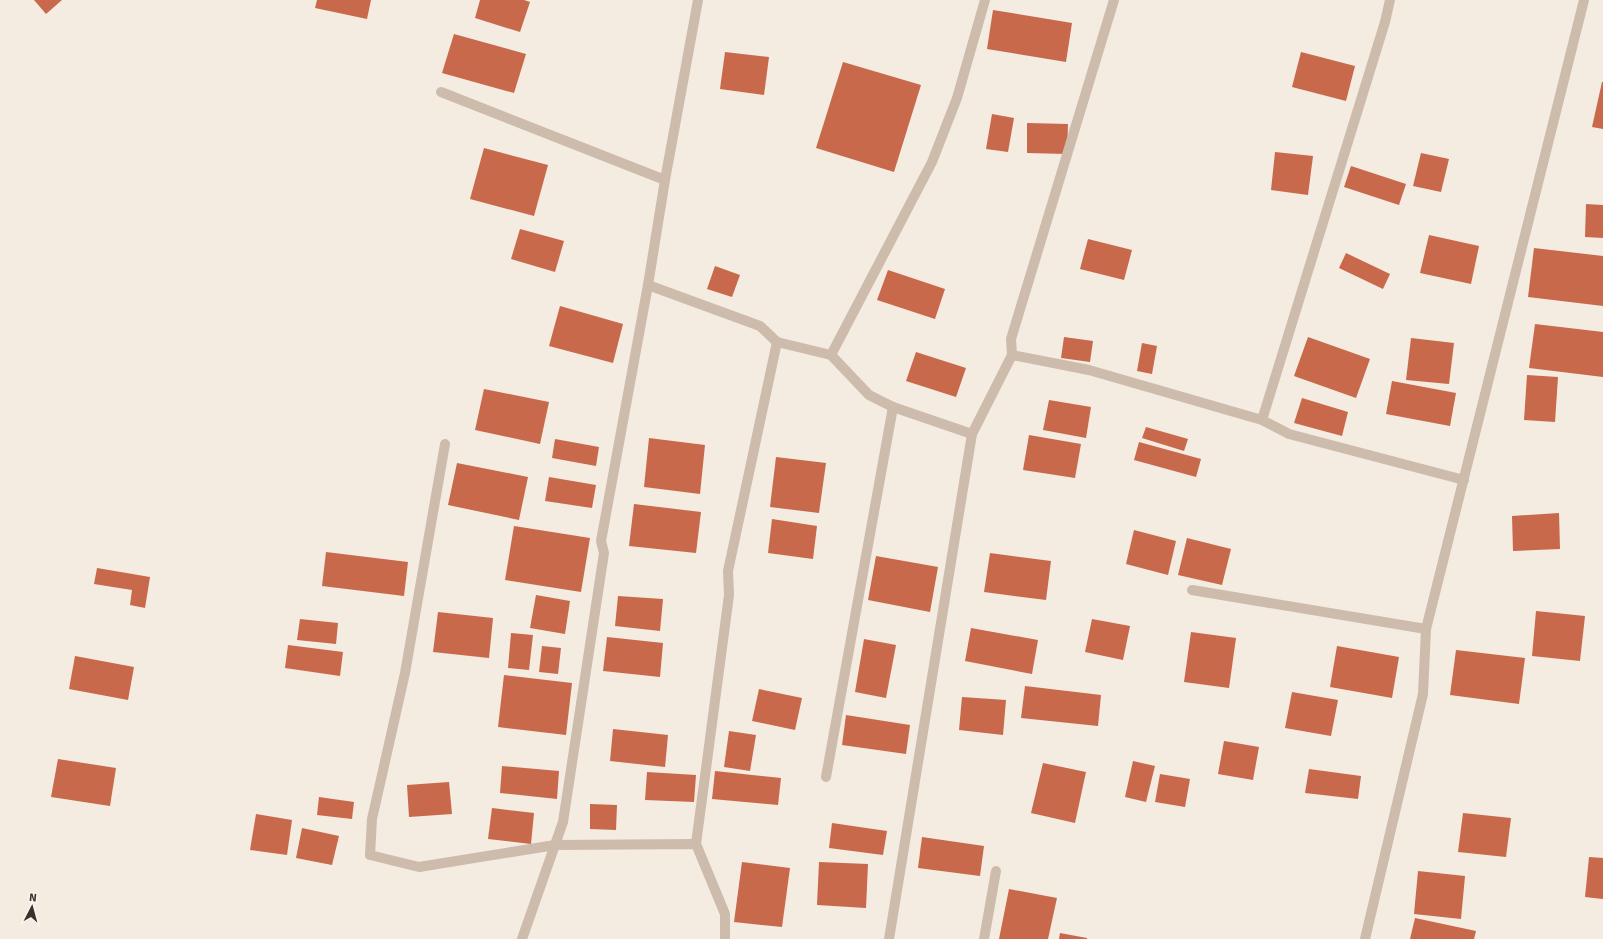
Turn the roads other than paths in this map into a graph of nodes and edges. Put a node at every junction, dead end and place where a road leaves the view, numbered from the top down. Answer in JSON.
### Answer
{"nodes":[{"id":1,"x":698,"y":0,"type":"edge"},
{"id":2,"x":985,"y":0,"type":"edge"},
{"id":3,"x":1114,"y":0,"type":"edge"},
{"id":4,"x":1390,"y":0,"type":"edge"},
{"id":5,"x":1584,"y":0,"type":"edge"},
{"id":6,"x":442,"y":92,"type":"dead end"},
{"id":7,"x":665,"y":180,"type":"junction"},
{"id":8,"x":648,"y":285,"type":"junction"},
{"id":9,"x":777,"y":342,"type":"junction"},
{"id":10,"x":831,"y":355,"type":"junction"},
{"id":11,"x":1012,"y":355,"type":"junction"},
{"id":12,"x":893,"y":407,"type":"junction"},
{"id":13,"x":1262,"y":420,"type":"junction"},
{"id":14,"x":972,"y":434,"type":"junction"},
{"id":15,"x":445,"y":444,"type":"dead end"},
{"id":16,"x":1464,"y":480,"type":"junction"},
{"id":17,"x":1192,"y":590,"type":"dead end"},
{"id":18,"x":1426,"y":629,"type":"junction"},
{"id":19,"x":826,"y":777,"type":"dead end"},
{"id":20,"x":696,"y":844,"type":"junction"},
{"id":21,"x":555,"y":845,"type":"junction"},
{"id":22,"x":996,"y":871,"type":"dead end"},
{"id":23,"x":522,"y":939,"type":"edge"},
{"id":24,"x":726,"y":939,"type":"edge"},
{"id":25,"x":889,"y":939,"type":"edge"},
{"id":26,"x":984,"y":939,"type":"edge"},
{"id":27,"x":1365,"y":939,"type":"edge"}],
"edges":[{"from":1,"to":7,"type":"street"},
{"from":2,"to":10,"type":"street"},
{"from":3,"to":11,"type":"street"},
{"from":4,"to":13,"type":"street"},
{"from":5,"to":16,"type":"street"},
{"from":6,"to":7,"type":"street"},
{"from":7,"to":8,"type":"street"},
{"from":8,"to":9,"type":"street"},
{"from":8,"to":21,"type":"street"},
{"from":9,"to":10,"type":"street"},
{"from":9,"to":20,"type":"street"},
{"from":10,"to":12,"type":"street"},
{"from":11,"to":13,"type":"street"},
{"from":11,"to":14,"type":"street"},
{"from":12,"to":14,"type":"street"},
{"from":12,"to":19,"type":"street"},
{"from":13,"to":16,"type":"street"},
{"from":14,"to":25,"type":"street"},
{"from":15,"to":21,"type":"street"},
{"from":16,"to":18,"type":"street"},
{"from":17,"to":18,"type":"street"},
{"from":18,"to":27,"type":"street"},
{"from":20,"to":21,"type":"street"},
{"from":20,"to":24,"type":"street"},
{"from":21,"to":23,"type":"street"},
{"from":22,"to":26,"type":"street"}]}
